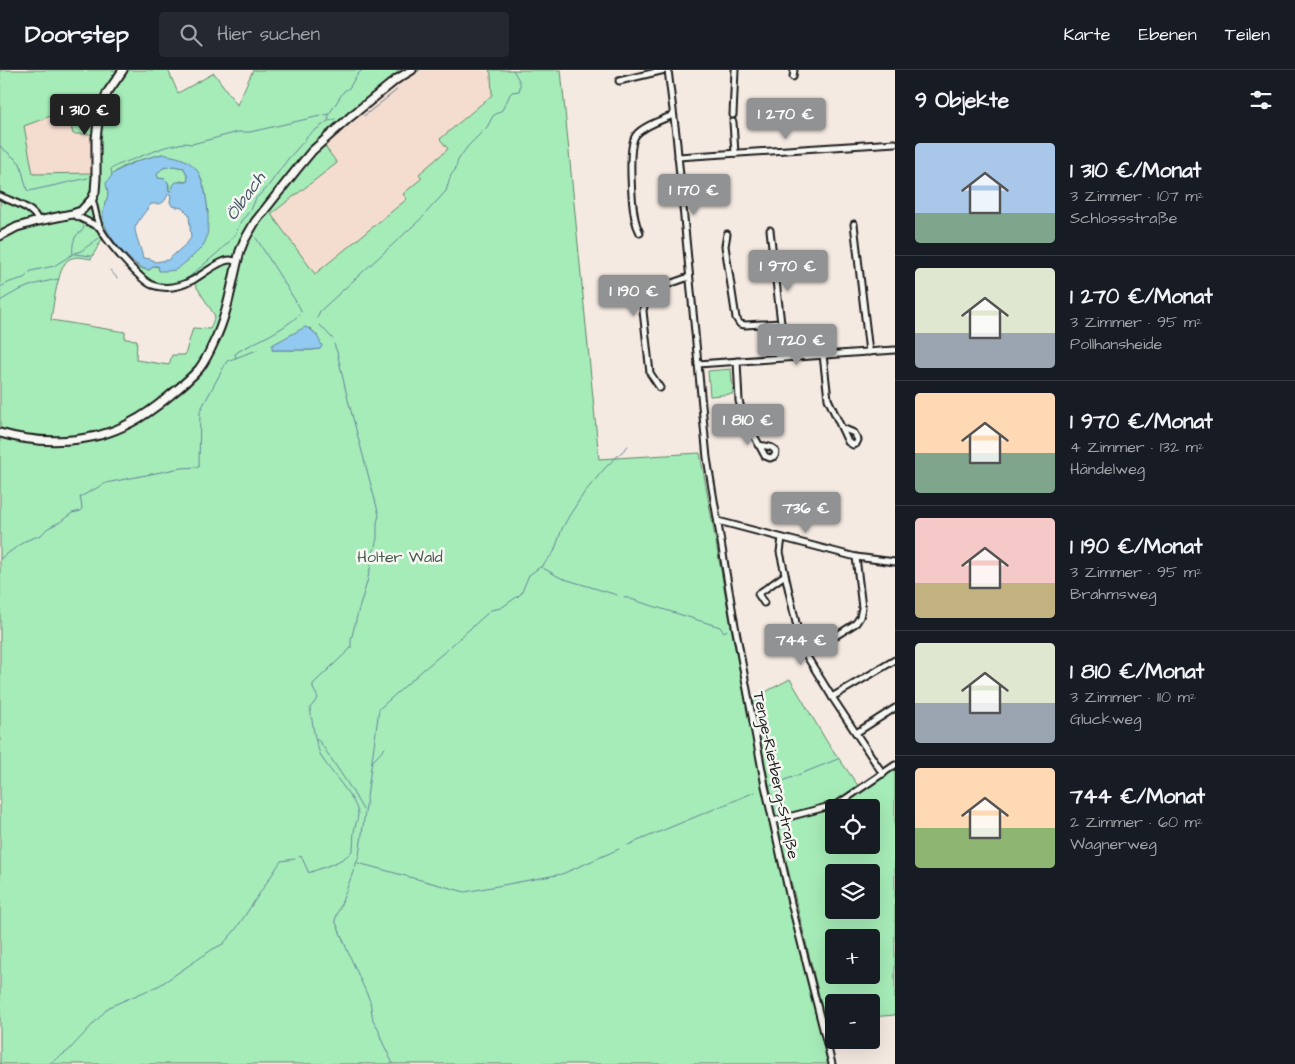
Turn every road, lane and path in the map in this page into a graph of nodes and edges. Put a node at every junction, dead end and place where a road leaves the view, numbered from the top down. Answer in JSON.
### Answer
{"nodes":[{"id":1,"x":123,"y":70,"type":"edge"},
{"id":2,"x":412,"y":70,"type":"edge"},
{"id":3,"x":667,"y":70,"type":"edge"},
{"id":4,"x":736,"y":70,"type":"edge"},
{"id":5,"x":794,"y":70,"type":"edge"},
{"id":6,"x":793,"y":76,"type":"dead end"},
{"id":7,"x":619,"y":81,"type":"dead end"},
{"id":8,"x":673,"y":115,"type":"junction"},
{"id":9,"x":733,"y":115,"type":"dead end"},
{"id":10,"x":733,"y":122,"type":"dead end"},
{"id":11,"x":895,"y":143,"type":"edge"},
{"id":12,"x":735,"y":153,"type":"junction"},
{"id":13,"x":678,"y":157,"type":"junction"},
{"id":14,"x":0,"y":196,"type":"edge"},
{"id":15,"x":92,"y":199,"type":"junction"},
{"id":16,"x":72,"y":214,"type":"junction"},
{"id":17,"x":38,"y":221,"type":"junction"},
{"id":18,"x":854,"y":224,"type":"dead end"},
{"id":19,"x":99,"y":227,"type":"junction"},
{"id":20,"x":770,"y":230,"type":"dead end"},
{"id":21,"x":640,"y":234,"type":"dead end"},
{"id":22,"x":727,"y":234,"type":"dead end"},
{"id":23,"x":0,"y":236,"type":"edge"},
{"id":24,"x":237,"y":262,"type":"junction"},
{"id":25,"x":689,"y":277,"type":"junction"},
{"id":26,"x":781,"y":323,"type":"junction"},
{"id":27,"x":895,"y":350,"type":"edge"},
{"id":28,"x":869,"y":352,"type":"junction"},
{"id":29,"x":822,"y":355,"type":"junction"},
{"id":30,"x":785,"y":357,"type":"junction"},
{"id":31,"x":737,"y":361,"type":"junction"},
{"id":32,"x":698,"y":364,"type":"junction"},
{"id":33,"x":660,"y":388,"type":"dead end"},
{"id":34,"x":842,"y":428,"type":"dead end"},
{"id":35,"x":0,"y":434,"type":"edge"},
{"id":36,"x":758,"y":445,"type":"dead end"},
{"id":37,"x":718,"y":521,"type":"junction"},
{"id":38,"x":782,"y":538,"type":"junction"},
{"id":39,"x":856,"y":557,"type":"junction"},
{"id":40,"x":895,"y":562,"type":"edge"},
{"id":41,"x":785,"y":575,"type":"junction"},
{"id":42,"x":764,"y":603,"type":"dead end"},
{"id":43,"x":806,"y":655,"type":"junction"},
{"id":44,"x":895,"y":660,"type":"edge"},
{"id":45,"x":832,"y":697,"type":"junction"},
{"id":46,"x":895,"y":708,"type":"edge"},
{"id":47,"x":856,"y":734,"type":"junction"},
{"id":48,"x":895,"y":765,"type":"edge"},
{"id":49,"x":883,"y":774,"type":"junction"},
{"id":50,"x":773,"y":822,"type":"junction"},
{"id":51,"x":832,"y":1064,"type":"edge"}],
"edges":[{"from":1,"to":15,"type":"street"},
{"from":2,"to":24,"type":"street"},
{"from":3,"to":7,"type":"street"},
{"from":3,"to":8,"type":"street","name":"Tenge-Rietberg-Straße"},
{"from":4,"to":9,"type":"street"},
{"from":5,"to":6,"type":"street"},
{"from":8,"to":13,"type":"street","name":"Tenge-Rietberg-Straße"},
{"from":8,"to":21,"type":"street"},
{"from":10,"to":12,"type":"street"},
{"from":11,"to":12,"type":"street"},
{"from":12,"to":13,"type":"street"},
{"from":13,"to":25,"type":"street","name":"Tenge-Rietberg-Straße"},
{"from":14,"to":17,"type":"street"},
{"from":15,"to":16,"type":"street"},
{"from":15,"to":19,"type":"street"},
{"from":16,"to":17,"type":"street"},
{"from":16,"to":19,"type":"street"},
{"from":17,"to":23,"type":"street"},
{"from":18,"to":28,"type":"street"},
{"from":19,"to":24,"type":"street"},
{"from":20,"to":26,"type":"street"},
{"from":22,"to":26,"type":"street"},
{"from":24,"to":35,"type":"street"},
{"from":25,"to":32,"type":"street","name":"Tenge-Rietberg-Straße"},
{"from":25,"to":33,"type":"street"},
{"from":26,"to":30,"type":"street"},
{"from":27,"to":28,"type":"street"},
{"from":28,"to":29,"type":"street"},
{"from":29,"to":30,"type":"street"},
{"from":29,"to":34,"type":"street"},
{"from":30,"to":31,"type":"street"},
{"from":31,"to":32,"type":"street"},
{"from":31,"to":36,"type":"street"},
{"from":32,"to":37,"type":"street","name":"Tenge-Rietberg-Straße"},
{"from":37,"to":38,"type":"street"},
{"from":37,"to":50,"type":"street","name":"Tenge-Rietberg-Straße"},
{"from":38,"to":39,"type":"street"},
{"from":38,"to":41,"type":"street"},
{"from":39,"to":40,"type":"street"},
{"from":39,"to":43,"type":"street"},
{"from":41,"to":42,"type":"street"},
{"from":41,"to":43,"type":"street"},
{"from":43,"to":45,"type":"street"},
{"from":44,"to":45,"type":"street"},
{"from":45,"to":47,"type":"street"},
{"from":46,"to":47,"type":"street"},
{"from":47,"to":49,"type":"street"},
{"from":48,"to":49,"type":"street"},
{"from":49,"to":50,"type":"street"},
{"from":50,"to":51,"type":"street","name":"Tenge-Rietberg-Straße"}]}
